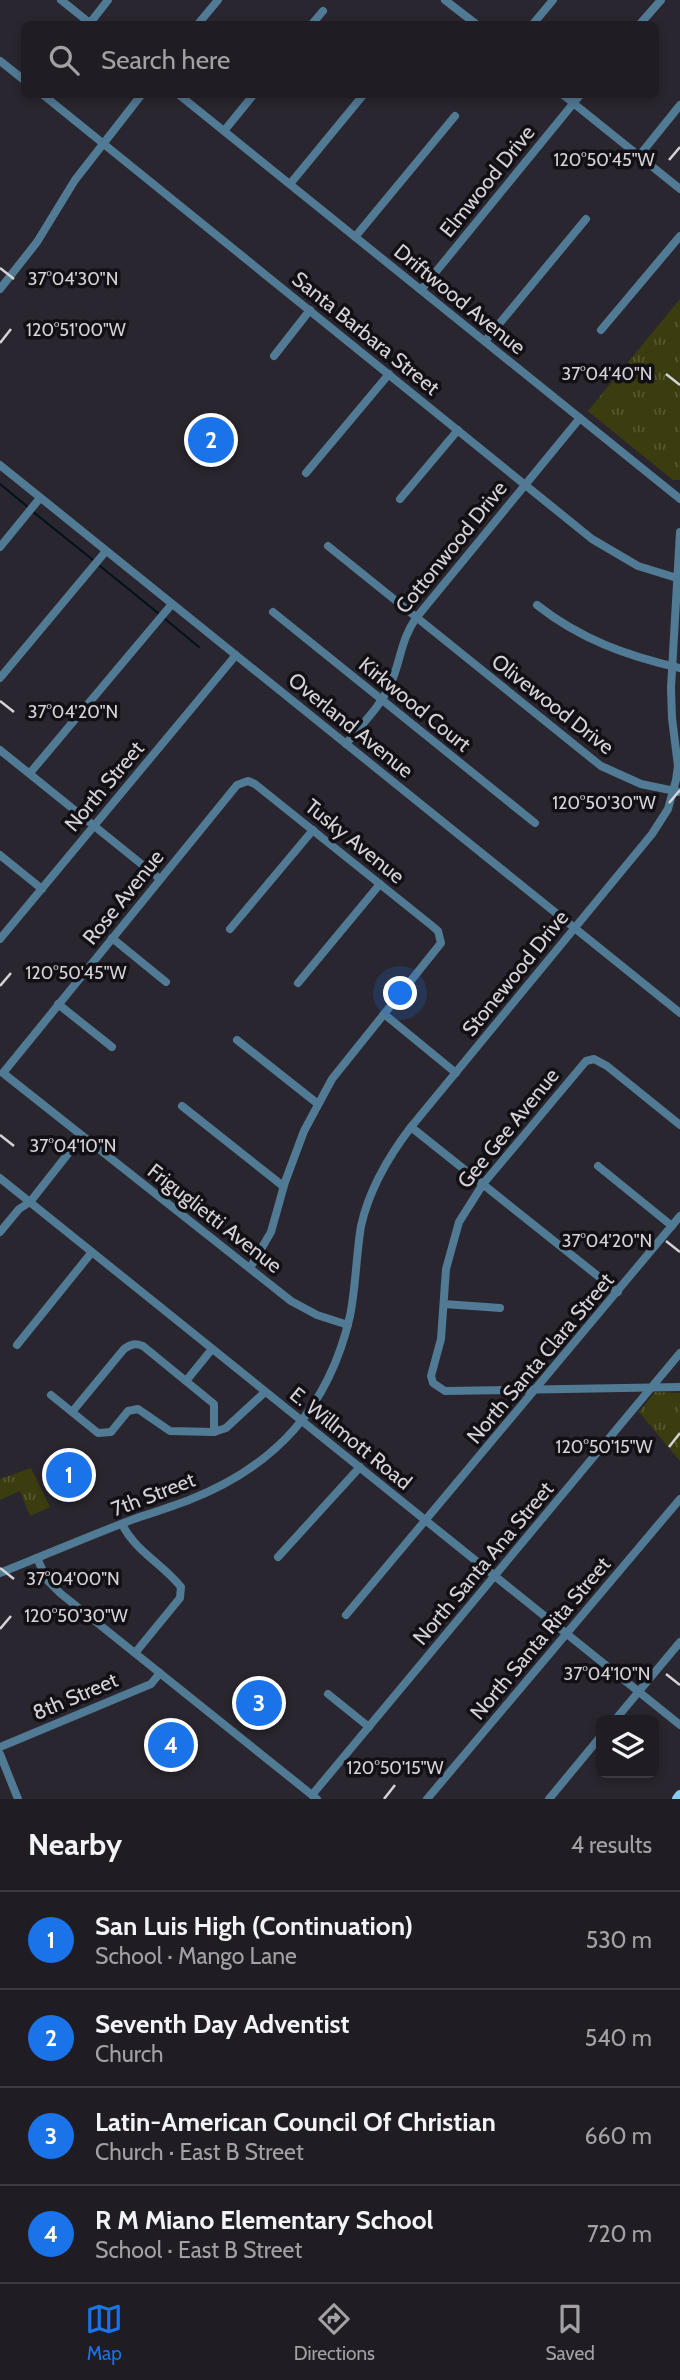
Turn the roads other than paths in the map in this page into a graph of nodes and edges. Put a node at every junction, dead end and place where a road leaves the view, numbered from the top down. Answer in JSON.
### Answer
{"nodes":[{"id":1,"x":61,"y":0,"type":"edge"},
{"id":2,"x":108,"y":0,"type":"edge"},
{"id":3,"x":218,"y":0,"type":"edge"},
{"id":4,"x":445,"y":0,"type":"edge"},
{"id":5,"x":552,"y":0,"type":"edge"},
{"id":6,"x":661,"y":0,"type":"edge"},
{"id":7,"x":323,"y":11,"type":"dead end"},
{"id":8,"x":87,"y":21,"type":"edge"},
{"id":9,"x":93,"y":21,"type":"edge"},
{"id":10,"x":200,"y":21,"type":"edge"},
{"id":11,"x":315,"y":21,"type":"edge"},
{"id":12,"x":472,"y":21,"type":"edge"},
{"id":13,"x":535,"y":21,"type":"edge"},
{"id":14,"x":643,"y":21,"type":"edge"},
{"id":15,"x":0,"y":61,"type":"edge"},
{"id":16,"x":21,"y":78,"type":"edge"},
{"id":17,"x":47,"y":98,"type":"edge"},
{"id":18,"x":139,"y":98,"type":"edge"},
{"id":19,"x":183,"y":98,"type":"edge"},
{"id":20,"x":250,"y":98,"type":"edge"},
{"id":21,"x":361,"y":98,"type":"edge"},
{"id":22,"x":567,"y":98,"type":"edge"},
{"id":23,"x":578,"y":98,"type":"edge"},
{"id":24,"x":574,"y":104,"type":"junction"},
{"id":25,"x":680,"y":105,"type":"edge"},
{"id":26,"x":456,"y":116,"type":"dead end"},
{"id":27,"x":221,"y":129,"type":"junction"},
{"id":28,"x":103,"y":144,"type":"junction"},
{"id":29,"x":639,"y":156,"type":"junction"},
{"id":30,"x":290,"y":184,"type":"junction"},
{"id":31,"x":680,"y":189,"type":"edge"},
{"id":32,"x":586,"y":219,"type":"dead end"},
{"id":33,"x":680,"y":236,"type":"edge"},
{"id":34,"x":355,"y":237,"type":"junction"},
{"id":35,"x":4,"y":277,"type":"edge"},
{"id":36,"x":0,"y":289,"type":"edge"},
{"id":37,"x":421,"y":290,"type":"junction"},
{"id":38,"x":310,"y":310,"type":"junction"},
{"id":39,"x":601,"y":330,"type":"dead end"},
{"id":40,"x":485,"y":341,"type":"junction"},
{"id":41,"x":274,"y":356,"type":"dead end"},
{"id":42,"x":389,"y":374,"type":"junction"},
{"id":43,"x":580,"y":418,"type":"junction"},
{"id":44,"x":458,"y":430,"type":"junction"},
{"id":45,"x":0,"y":465,"type":"edge"},
{"id":46,"x":306,"y":474,"type":"dead end"},
{"id":47,"x":525,"y":483,"type":"junction"},
{"id":48,"x":40,"y":498,"type":"junction"},
{"id":49,"x":400,"y":499,"type":"dead end"},
{"id":50,"x":680,"y":499,"type":"edge"},
{"id":51,"x":680,"y":532,"type":"edge"},
{"id":52,"x":328,"y":546,"type":"dead end"},
{"id":53,"x":0,"y":547,"type":"edge"},
{"id":54,"x":106,"y":551,"type":"junction"},
{"id":55,"x":679,"y":579,"type":"edge"},
{"id":56,"x":172,"y":604,"type":"junction"},
{"id":57,"x":537,"y":605,"type":"dead end"},
{"id":58,"x":273,"y":612,"type":"dead end"},
{"id":59,"x":416,"y":618,"type":"junction"},
{"id":60,"x":236,"y":655,"type":"junction"},
{"id":61,"x":676,"y":668,"type":"edge"},
{"id":62,"x":0,"y":678,"type":"edge"},
{"id":63,"x":382,"y":700,"type":"junction"},
{"id":64,"x":346,"y":744,"type":"junction"},
{"id":65,"x":0,"y":750,"type":"edge"},
{"id":66,"x":30,"y":773,"type":"junction"},
{"id":67,"x":248,"y":781,"type":"joint"},
{"id":68,"x":677,"y":791,"type":"edge"},
{"id":69,"x":535,"y":823,"type":"dead end"},
{"id":70,"x":94,"y":825,"type":"junction"},
{"id":71,"x":313,"y":830,"type":"junction"},
{"id":72,"x":0,"y":855,"type":"edge"},
{"id":73,"x":160,"y":879,"type":"junction"},
{"id":74,"x":380,"y":884,"type":"junction"},
{"id":75,"x":42,"y":889,"type":"junction"},
{"id":76,"x":574,"y":928,"type":"junction"},
{"id":77,"x":230,"y":929,"type":"dead end"},
{"id":78,"x":113,"y":938,"type":"junction"},
{"id":79,"x":0,"y":939,"type":"edge"},
{"id":80,"x":166,"y":982,"type":"dead end"},
{"id":81,"x":298,"y":984,"type":"dead end"},
{"id":82,"x":58,"y":1004,"type":"junction"},
{"id":83,"x":680,"y":1013,"type":"edge"},
{"id":84,"x":384,"y":1014,"type":"junction"},
{"id":85,"x":237,"y":1040,"type":"dead end"},
{"id":86,"x":112,"y":1048,"type":"dead end"},
{"id":87,"x":3,"y":1073,"type":"joint"},
{"id":88,"x":456,"y":1073,"type":"junction"},
{"id":89,"x":318,"y":1104,"type":"junction"},
{"id":90,"x":182,"y":1105,"type":"dead end"},
{"id":91,"x":680,"y":1125,"type":"edge"},
{"id":92,"x":411,"y":1127,"type":"junction"},
{"id":93,"x":82,"y":1136,"type":"junction"},
{"id":94,"x":598,"y":1166,"type":"dead end"},
{"id":95,"x":0,"y":1178,"type":"edge"},
{"id":96,"x":483,"y":1184,"type":"junction"},
{"id":97,"x":284,"y":1186,"type":"junction"},
{"id":98,"x":30,"y":1202,"type":"junction"},
{"id":99,"x":680,"y":1216,"type":"edge"},
{"id":100,"x":672,"y":1226,"type":"junction"},
{"id":101,"x":0,"y":1232,"type":"edge"},
{"id":102,"x":92,"y":1252,"type":"junction"},
{"id":103,"x":250,"y":1268,"type":"junction"},
{"id":104,"x":618,"y":1292,"type":"junction"},
{"id":105,"x":444,"y":1304,"type":"junction"},
{"id":106,"x":500,"y":1308,"type":"dead end"},
{"id":107,"x":348,"y":1325,"type":"junction"},
{"id":108,"x":17,"y":1345,"type":"dead end"},
{"id":109,"x":212,"y":1349,"type":"junction"},
{"id":110,"x":680,"y":1353,"type":"edge"},
{"id":111,"x":186,"y":1381,"type":"junction"},
{"id":112,"x":680,"y":1387,"type":"edge"},
{"id":113,"x":651,"y":1388,"type":"junction"},
{"id":114,"x":536,"y":1391,"type":"junction"},
{"id":115,"x":265,"y":1392,"type":"junction"},
{"id":116,"x":51,"y":1395,"type":"dead end"},
{"id":117,"x":72,"y":1412,"type":"junction"},
{"id":118,"x":302,"y":1421,"type":"junction"},
{"id":119,"x":214,"y":1432,"type":"junction"},
{"id":120,"x":360,"y":1467,"type":"junction"},
{"id":121,"x":680,"y":1499,"type":"edge"},
{"id":122,"x":426,"y":1521,"type":"junction"},
{"id":123,"x":122,"y":1524,"type":"junction"},
{"id":124,"x":278,"y":1557,"type":"dead end"},
{"id":125,"x":37,"y":1558,"type":"junction"},
{"id":126,"x":0,"y":1573,"type":"edge"},
{"id":127,"x":494,"y":1576,"type":"junction"},
{"id":128,"x":346,"y":1615,"type":"dead end"},
{"id":129,"x":566,"y":1634,"type":"junction"},
{"id":130,"x":680,"y":1642,"type":"edge"},
{"id":131,"x":135,"y":1653,"type":"junction"},
{"id":132,"x":160,"y":1673,"type":"junction"},
{"id":133,"x":638,"y":1692,"type":"junction"},
{"id":134,"x":328,"y":1694,"type":"dead end"},
{"id":135,"x":618,"y":1715,"type":"edge"},
{"id":136,"x":680,"y":1725,"type":"edge"},
{"id":137,"x":369,"y":1727,"type":"junction"},
{"id":138,"x":596,"y":1742,"type":"edge"},
{"id":139,"x":0,"y":1747,"type":"edge"},
{"id":140,"x":0,"y":1754,"type":"edge"},
{"id":141,"x":315,"y":1797,"type":"edge"},
{"id":142,"x":18,"y":1799,"type":"edge"},
{"id":143,"x":427,"y":1799,"type":"edge"},
{"id":144,"x":549,"y":1799,"type":"edge"}],
"edges":[{"from":1,"to":8,"type":"street"},
{"from":2,"to":9,"type":"street"},
{"from":3,"to":10,"type":"street"},
{"from":4,"to":12,"type":"street"},
{"from":5,"to":13,"type":"street"},
{"from":6,"to":14,"type":"street"},
{"from":7,"to":11,"type":"street"},
{"from":15,"to":16,"type":"street"},
{"from":17,"to":28,"type":"street","name":"Santa Barbara Street"},
{"from":18,"to":28,"type":"street"},
{"from":19,"to":27,"type":"street","name":"Driftwood Avenue"},
{"from":20,"to":27,"type":"street"},
{"from":21,"to":30,"type":"street"},
{"from":22,"to":24,"type":"street"},
{"from":23,"to":24,"type":"street","name":"Elmwood Drive"},
{"from":24,"to":29,"type":"street"},
{"from":24,"to":37,"type":"street","name":"Elmwood Drive"},
{"from":25,"to":29,"type":"street"},
{"from":26,"to":34,"type":"street"},
{"from":27,"to":30,"type":"street","name":"Driftwood Avenue"},
{"from":28,"to":35,"type":"street"},
{"from":28,"to":38,"type":"street","name":"Santa Barbara Street"},
{"from":29,"to":31,"type":"street"},
{"from":30,"to":34,"type":"street","name":"Driftwood Avenue"},
{"from":32,"to":40,"type":"street"},
{"from":33,"to":39,"type":"street"},
{"from":34,"to":37,"type":"street","name":"Driftwood Avenue"},
{"from":35,"to":36,"type":"street"},
{"from":37,"to":40,"type":"street","name":"Driftwood Avenue"},
{"from":38,"to":41,"type":"street"},
{"from":38,"to":42,"type":"street","name":"Santa Barbara Street"},
{"from":40,"to":43,"type":"street","name":"Driftwood Avenue"},
{"from":42,"to":44,"type":"street","name":"Santa Barbara Street"},
{"from":42,"to":46,"type":"street"},
{"from":43,"to":47,"type":"street","name":"Cottonwood Drive"},
{"from":43,"to":50,"type":"street","name":"Driftwood Avenue"},
{"from":44,"to":47,"type":"street","name":"Santa Barbara Street"},
{"from":44,"to":49,"type":"street"},
{"from":45,"to":48,"type":"street","name":"Overland Avenue"},
{"from":47,"to":55,"type":"street","name":"Santa Barbara Street"},
{"from":47,"to":59,"type":"street","name":"Cottonwood Drive"},
{"from":48,"to":53,"type":"street"},
{"from":48,"to":54,"type":"street","name":"Overland Avenue"},
{"from":51,"to":55,"type":"street","name":"Stonewood Drive"},
{"from":52,"to":59,"type":"street","name":"Olivewood Drive"},
{"from":54,"to":56,"type":"street","name":"Overland Avenue"},
{"from":54,"to":62,"type":"street"},
{"from":55,"to":61,"type":"street","name":"Stonewood Drive"},
{"from":56,"to":60,"type":"street","name":"Overland Avenue"},
{"from":56,"to":66,"type":"street"},
{"from":57,"to":61,"type":"street"},
{"from":58,"to":63,"type":"street","name":"Kirkwood Court"},
{"from":59,"to":63,"type":"street","name":"Cottonwood Drive"},
{"from":59,"to":68,"type":"street","name":"Olivewood Drive"},
{"from":60,"to":64,"type":"street","name":"Overland Avenue"},
{"from":60,"to":70,"type":"street","name":"North Street"},
{"from":61,"to":68,"type":"street","name":"Stonewood Drive"},
{"from":63,"to":64,"type":"street","name":"Cottonwood Drive"},
{"from":63,"to":69,"type":"street","name":"Kirkwood Court"},
{"from":64,"to":76,"type":"street","name":"Overland Avenue"},
{"from":65,"to":66,"type":"street"},
{"from":66,"to":70,"type":"street"},
{"from":67,"to":71,"type":"street","name":"Tusky Avenue"},
{"from":67,"to":73,"type":"street","name":"Rose Avenue"},
{"from":68,"to":76,"type":"street","name":"Stonewood Drive"},
{"from":70,"to":73,"type":"street"},
{"from":70,"to":75,"type":"street","name":"North Street"},
{"from":71,"to":74,"type":"street","name":"Tusky Avenue"},
{"from":71,"to":77,"type":"street"},
{"from":72,"to":75,"type":"street"},
{"from":73,"to":78,"type":"street","name":"Rose Avenue"},
{"from":74,"to":81,"type":"street"},
{"from":74,"to":84,"type":"street","name":"Tusky Avenue"},
{"from":75,"to":79,"type":"street","name":"North Street"},
{"from":76,"to":83,"type":"street","name":"Overland Avenue"},
{"from":76,"to":88,"type":"street","name":"Stonewood Drive"},
{"from":78,"to":80,"type":"street"},
{"from":78,"to":82,"type":"street","name":"Rose Avenue"},
{"from":82,"to":86,"type":"street"},
{"from":82,"to":87,"type":"street","name":"Rose Avenue"},
{"from":84,"to":88,"type":"street"},
{"from":84,"to":89,"type":"street"},
{"from":85,"to":89,"type":"street"},
{"from":87,"to":93,"type":"street","name":"Friguglietti Avenue"},
{"from":88,"to":92,"type":"street","name":"Stonewood Drive"},
{"from":89,"to":97,"type":"street"},
{"from":90,"to":97,"type":"street"},
{"from":91,"to":96,"type":"street","name":"Gee Gee Avenue"},
{"from":92,"to":96,"type":"street"},
{"from":92,"to":107,"type":"street","name":"Stonewood Drive"},
{"from":93,"to":98,"type":"street"},
{"from":93,"to":103,"type":"street","name":"Friguglietti Avenue"},
{"from":94,"to":100,"type":"street"},
{"from":95,"to":98,"type":"street","name":"E. Willmott Road"},
{"from":96,"to":104,"type":"street"},
{"from":96,"to":105,"type":"street","name":"Gee Gee Avenue"},
{"from":97,"to":103,"type":"street"},
{"from":98,"to":101,"type":"street"},
{"from":98,"to":102,"type":"street","name":"E. Willmott Road"},
{"from":99,"to":100,"type":"street","name":"North Santa Clara Street"},
{"from":100,"to":104,"type":"street","name":"North Santa Clara Street"},
{"from":102,"to":108,"type":"street"},
{"from":102,"to":109,"type":"street","name":"E. Willmott Road"},
{"from":103,"to":107,"type":"street","name":"Friguglietti Avenue"},
{"from":104,"to":114,"type":"street","name":"North Santa Clara Street"},
{"from":105,"to":106,"type":"street"},
{"from":105,"to":114,"type":"street","name":"Gee Gee Avenue"},
{"from":107,"to":118,"type":"street","name":"Stonewood Drive"},
{"from":109,"to":111,"type":"street"},
{"from":109,"to":115,"type":"street","name":"E. Willmott Road"},
{"from":110,"to":113,"type":"street","name":"North Santa Ana Street"},
{"from":111,"to":117,"type":"street"},
{"from":111,"to":119,"type":"street"},
{"from":112,"to":113,"type":"street"},
{"from":113,"to":114,"type":"street"},
{"from":113,"to":127,"type":"street","name":"North Santa Ana Street"},
{"from":114,"to":122,"type":"street","name":"North Santa Clara Street"},
{"from":115,"to":118,"type":"street","name":"E. Willmott Road"},
{"from":115,"to":119,"type":"street"},
{"from":116,"to":117,"type":"street"},
{"from":117,"to":119,"type":"street"},
{"from":118,"to":120,"type":"street","name":"E. Willmott Road"},
{"from":118,"to":123,"type":"street","name":"7th Street"},
{"from":120,"to":122,"type":"street","name":"E. Willmott Road"},
{"from":120,"to":124,"type":"street"},
{"from":121,"to":129,"type":"street","name":"North Santa Rita Street"},
{"from":122,"to":127,"type":"street","name":"E. Willmott Road"},
{"from":122,"to":128,"type":"street","name":"North Santa Clara Street"},
{"from":123,"to":125,"type":"street","name":"7th Street"},
{"from":123,"to":131,"type":"street"},
{"from":125,"to":126,"type":"street","name":"7th Street"},
{"from":125,"to":131,"type":"street"},
{"from":127,"to":129,"type":"street","name":"E. Willmott Road"},
{"from":127,"to":137,"type":"street","name":"North Santa Ana Street"},
{"from":129,"to":133,"type":"street","name":"E. Willmott Road"},
{"from":129,"to":143,"type":"street","name":"North Santa Rita Street"},
{"from":130,"to":133,"type":"street"},
{"from":131,"to":132,"type":"street"},
{"from":132,"to":139,"type":"street","name":"8th Street"},
{"from":132,"to":141,"type":"street"},
{"from":133,"to":135,"type":"street"},
{"from":133,"to":136,"type":"street","name":"E. Willmott Road"},
{"from":134,"to":137,"type":"street"},
{"from":137,"to":141,"type":"street","name":"North Santa Ana Street"},
{"from":138,"to":144,"type":"street"},
{"from":140,"to":142,"type":"street"}]}
